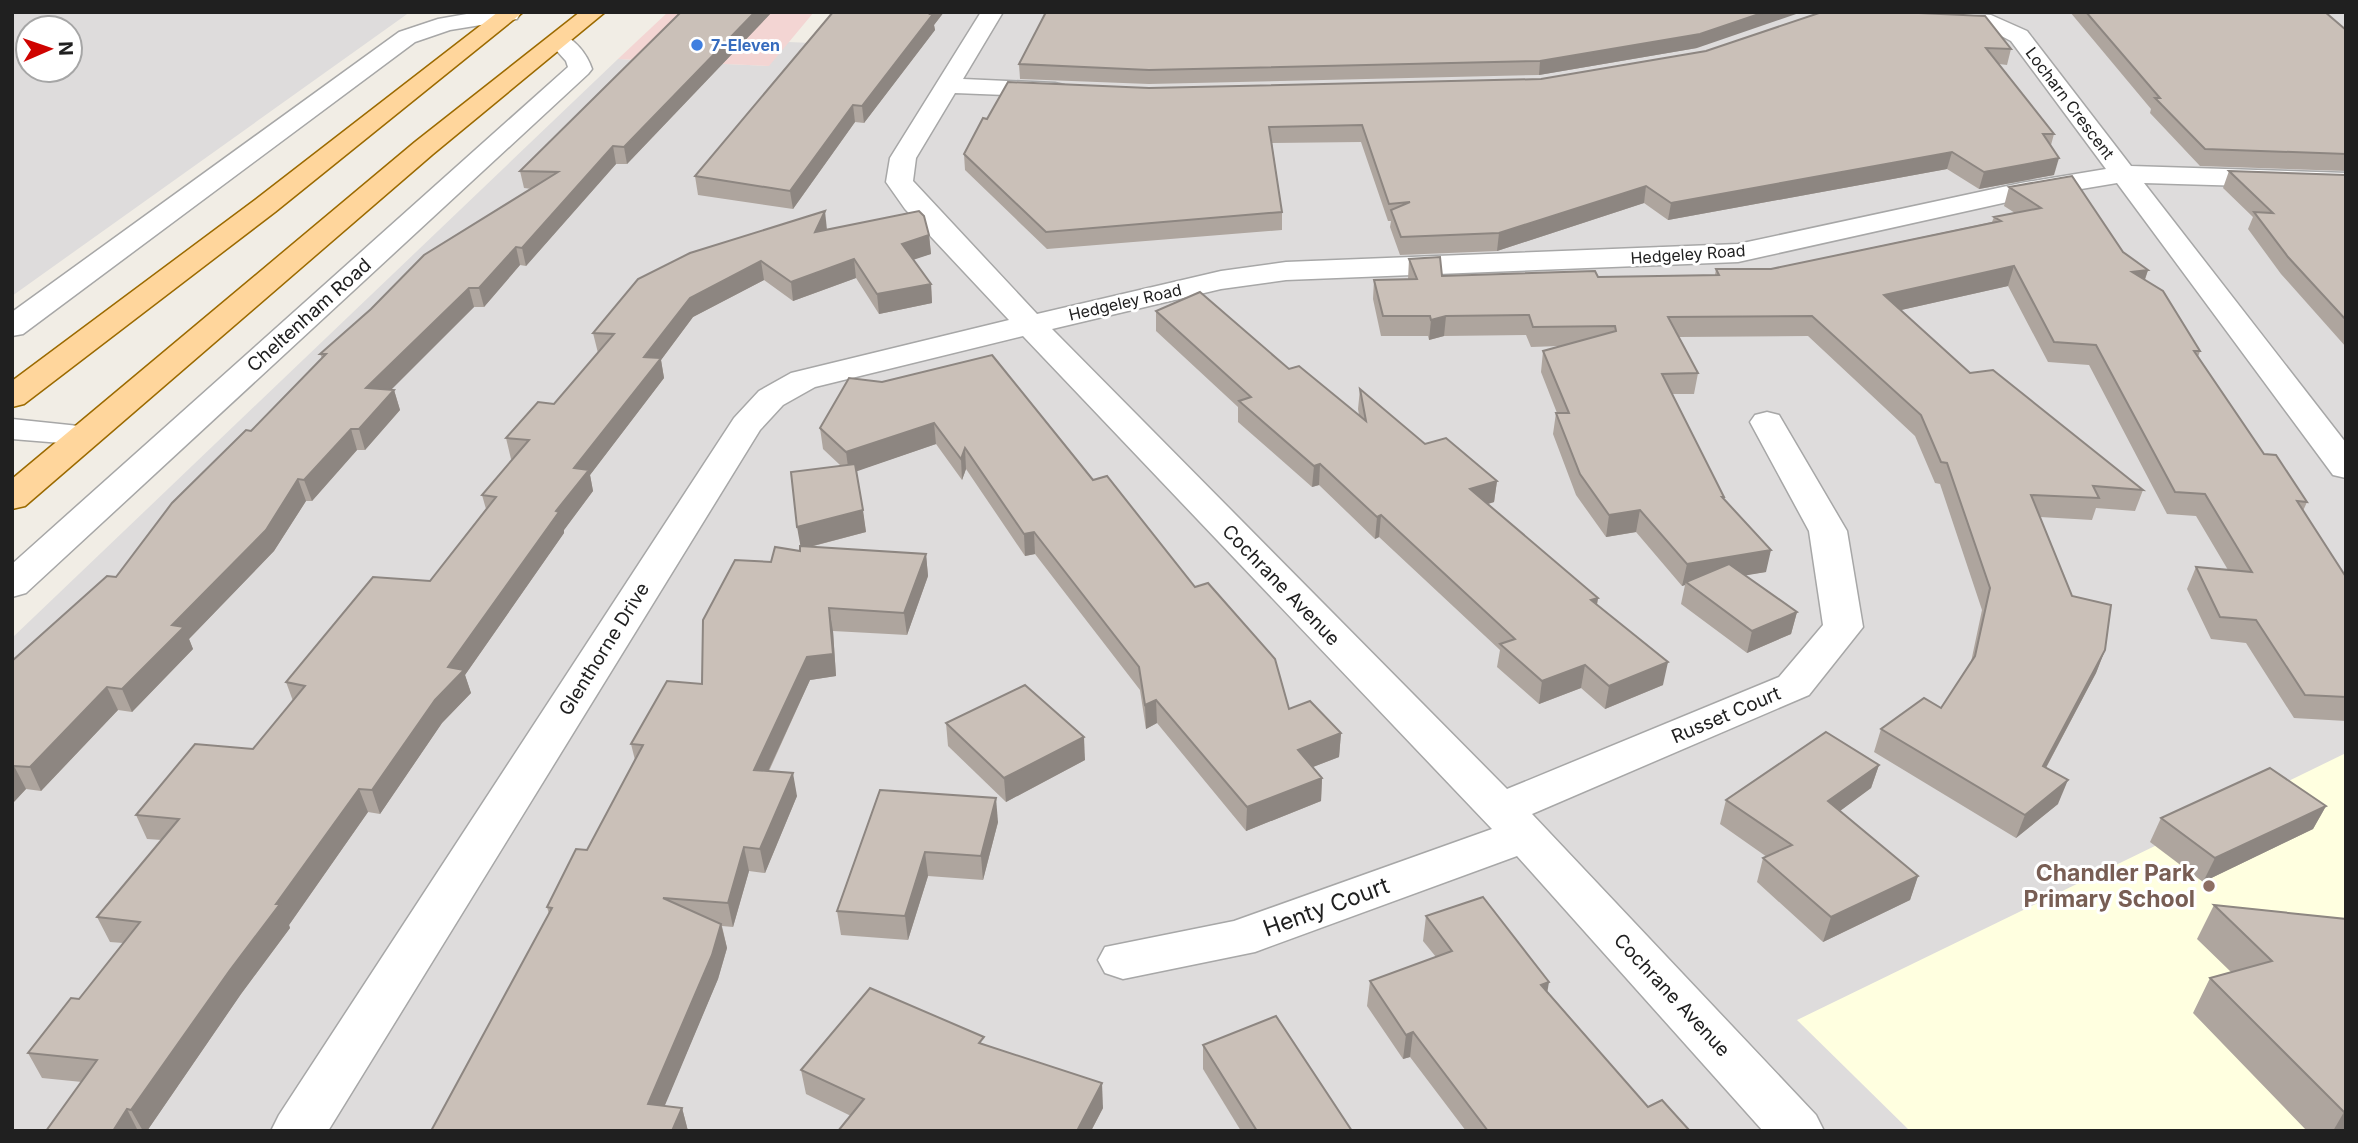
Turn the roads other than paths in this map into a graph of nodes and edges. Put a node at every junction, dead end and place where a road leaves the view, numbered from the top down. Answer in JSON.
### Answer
{"nodes":[{"id":1,"x":441,"y":12,"type":"edge"},
{"id":2,"x":594,"y":12,"type":"edge"},
{"id":3,"x":992,"y":12,"type":"edge"},
{"id":4,"x":511,"y":13,"type":"edge"},
{"id":5,"x":1912,"y":18,"type":"edge"},
{"id":6,"x":420,"y":32,"type":"junction"},
{"id":7,"x":559,"y":41,"type":"junction"},
{"id":8,"x":946,"y":85,"type":"junction"},
{"id":9,"x":1074,"y":91,"type":"edge"},
{"id":10,"x":2125,"y":174,"type":"junction"},
{"id":11,"x":2346,"y":181,"type":"edge"},
{"id":12,"x":1029,"y":324,"type":"junction"},
{"id":13,"x":12,"y":327,"type":"edge"},
{"id":14,"x":12,"y":397,"type":"edge"},
{"id":15,"x":1767,"y":422,"type":"dead end"},
{"id":16,"x":12,"y":429,"type":"edge"},
{"id":17,"x":86,"y":435,"type":"junction"},
{"id":18,"x":2346,"y":467,"type":"edge"},
{"id":19,"x":12,"y":498,"type":"edge"},
{"id":20,"x":12,"y":585,"type":"edge"},
{"id":21,"x":1512,"y":822,"type":"junction"},
{"id":22,"x":1123,"y":960,"type":"dead end"},
{"id":23,"x":298,"y":1131,"type":"edge"},
{"id":24,"x":1797,"y":1131,"type":"edge"}],
"edges":[{"from":1,"to":6,"type":"street"},
{"from":2,"to":7,"type":"main road"},
{"from":3,"to":8,"type":"street","name":"Cochrane Avenue"},
{"from":4,"to":6,"type":"street"},
{"from":4,"to":14,"type":"main road"},
{"from":5,"to":10,"type":"street","name":"Locharn Crescent"},
{"from":6,"to":13,"type":"street"},
{"from":7,"to":17,"type":"main road"},
{"from":7,"to":20,"type":"street","name":"Cheltenham Road"},
{"from":8,"to":9,"type":"street"},
{"from":8,"to":12,"type":"street","name":"Cochrane Avenue"},
{"from":10,"to":11,"type":"street","name":"Hedgeley Road"},
{"from":10,"to":12,"type":"street","name":"Hedgeley Road"},
{"from":10,"to":18,"type":"street","name":"Locharn Crescent"},
{"from":12,"to":21,"type":"street","name":"Cochrane Avenue"},
{"from":12,"to":23,"type":"street","name":"Glenthorne Drive"},
{"from":15,"to":21,"type":"street","name":"Russet Court"},
{"from":16,"to":17,"type":"street"},
{"from":17,"to":19,"type":"main road"},
{"from":21,"to":22,"type":"street","name":"Henty Court"},
{"from":21,"to":24,"type":"street","name":"Cochrane Avenue"}]}
